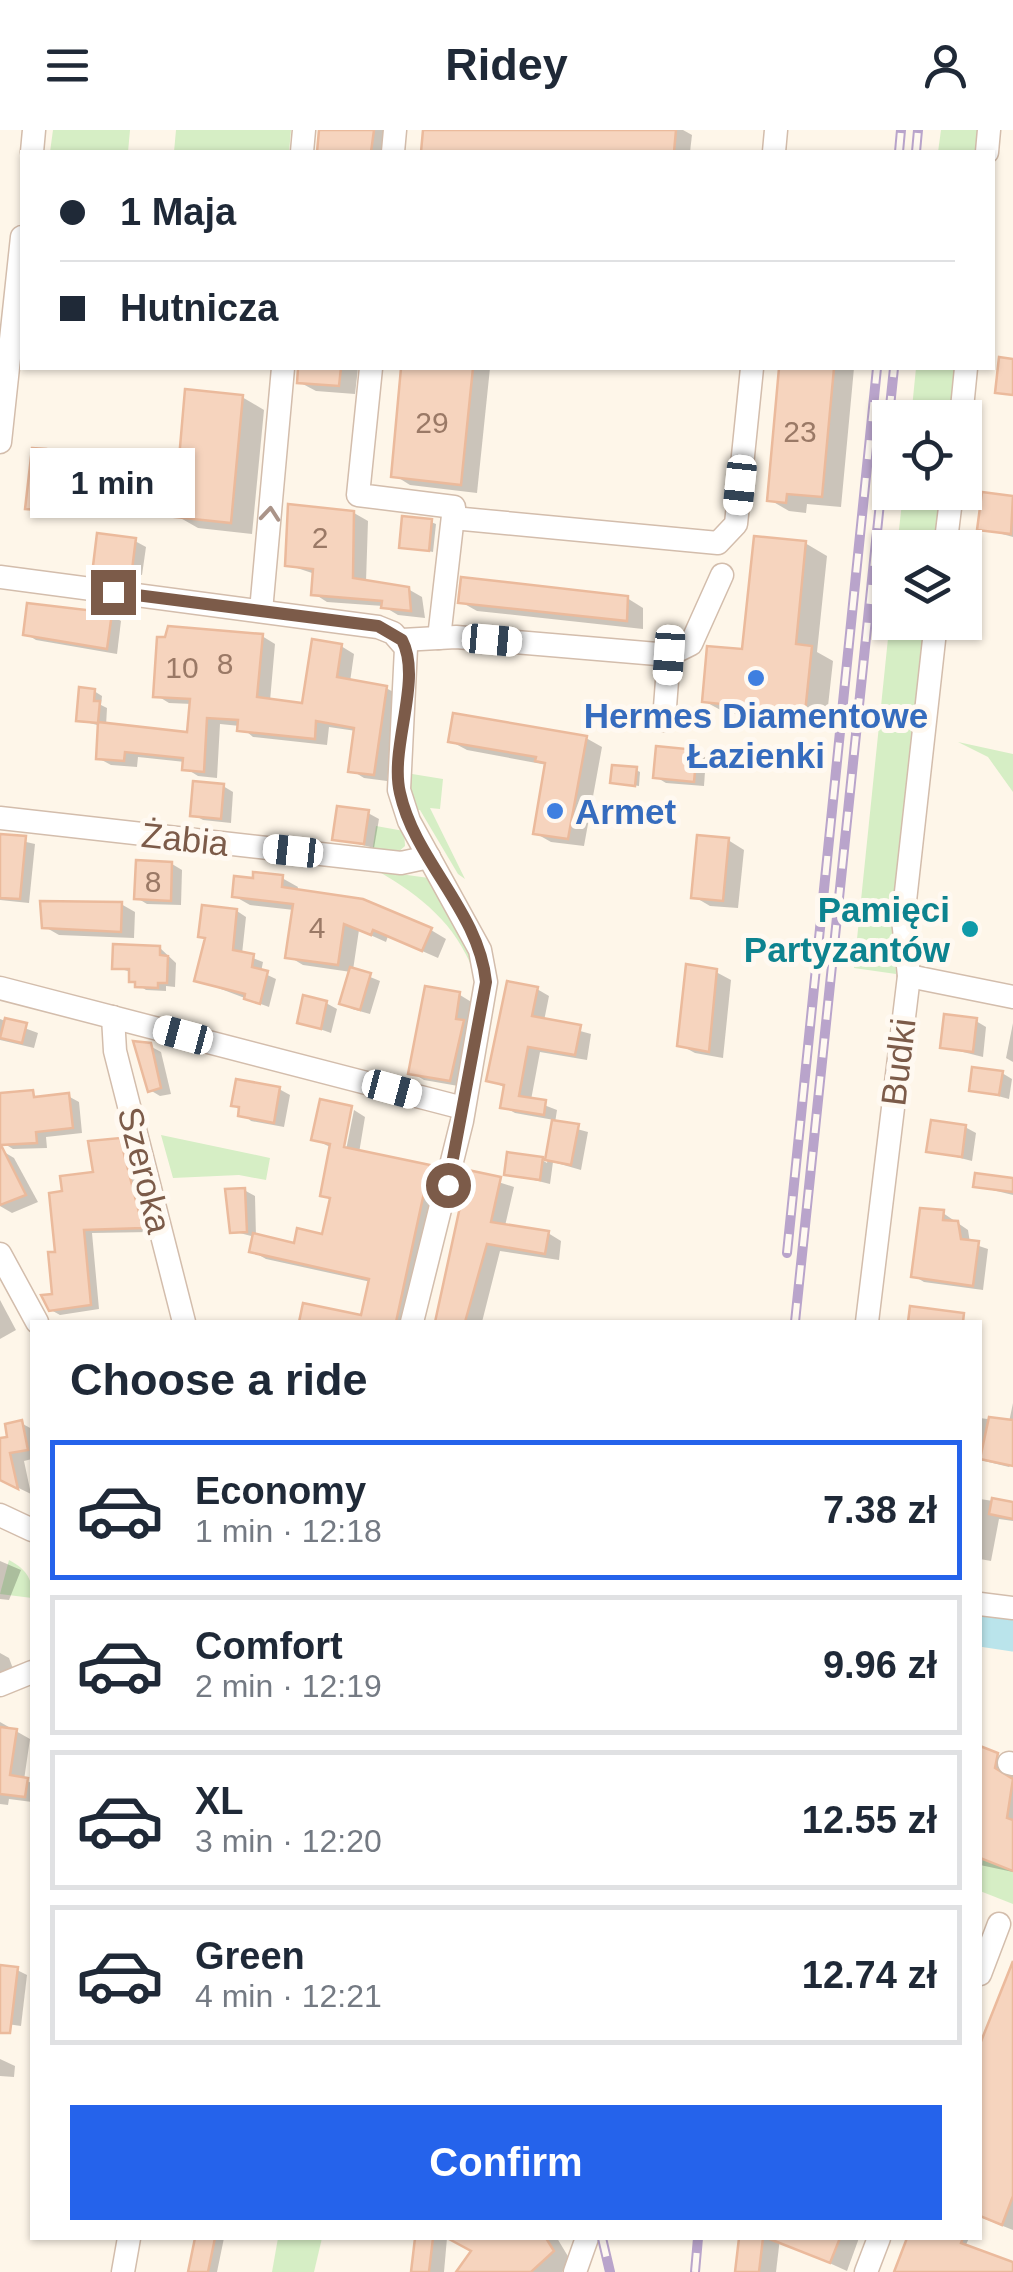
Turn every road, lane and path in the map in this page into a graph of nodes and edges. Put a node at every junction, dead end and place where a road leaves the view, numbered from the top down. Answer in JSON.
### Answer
{"nodes":[{"id":1,"x":20,"y":245,"type":"edge"},
{"id":2,"x":9,"y":286,"type":"edge"},
{"id":3,"x":283,"y":370,"type":"edge"},
{"id":4,"x":371,"y":370,"type":"edge"},
{"id":5,"x":752,"y":370,"type":"edge"},
{"id":6,"x":966,"y":370,"type":"edge"},
{"id":7,"x":962,"y":400,"type":"edge"},
{"id":8,"x":0,"y":442,"type":"edge"},
{"id":9,"x":453,"y":518,"type":"junction"},
{"id":10,"x":722,"y":574,"type":"dead end"},
{"id":11,"x":0,"y":576,"type":"edge"},
{"id":12,"x":261,"y":611,"type":"junction"},
{"id":13,"x":439,"y":638,"type":"junction"},
{"id":14,"x":402,"y":640,"type":"junction"},
{"id":15,"x":934,"y":640,"type":"edge"},
{"id":16,"x":669,"y":655,"type":"junction"},
{"id":17,"x":664,"y":720,"type":"dead end"},
{"id":18,"x":0,"y":818,"type":"edge"},
{"id":19,"x":428,"y":857,"type":"junction"},
{"id":20,"x":908,"y":976,"type":"junction"},
{"id":21,"x":0,"y":988,"type":"edge"},
{"id":22,"x":1013,"y":996,"type":"edge"},
{"id":23,"x":113,"y":1017,"type":"junction"},
{"id":24,"x":462,"y":1108,"type":"junction"},
{"id":25,"x":0,"y":1254,"type":"edge"},
{"id":26,"x":35,"y":1320,"type":"edge"},
{"id":27,"x":183,"y":1320,"type":"edge"},
{"id":28,"x":412,"y":1320,"type":"edge"},
{"id":29,"x":867,"y":1320,"type":"edge"},
{"id":30,"x":0,"y":1516,"type":"edge"},
{"id":31,"x":30,"y":1529,"type":"edge"},
{"id":32,"x":982,"y":1604,"type":"edge"},
{"id":33,"x":1013,"y":1608,"type":"edge"},
{"id":34,"x":30,"y":1673,"type":"edge"},
{"id":35,"x":0,"y":1685,"type":"edge"},
{"id":36,"x":997,"y":1923,"type":"edge"},
{"id":37,"x":982,"y":1968,"type":"edge"},
{"id":38,"x":129,"y":2240,"type":"edge"},
{"id":39,"x":585,"y":2240,"type":"edge"},
{"id":40,"x":878,"y":2240,"type":"edge"},
{"id":41,"x":122,"y":2272,"type":"edge"},
{"id":42,"x":576,"y":2272,"type":"edge"},
{"id":43,"x":866,"y":2272,"type":"edge"}],
"edges":[{"from":1,"to":2,"type":"street"},
{"from":2,"to":8,"type":"street"},
{"from":12,"to":3,"type":"street","one_way":true},
{"from":4,"to":9,"type":"street"},
{"from":5,"to":9,"type":"street"},
{"from":6,"to":7,"type":"street"},
{"from":9,"to":13,"type":"street"},
{"from":10,"to":16,"type":"street"},
{"from":11,"to":12,"type":"street"},
{"from":12,"to":14,"type":"street"},
{"from":13,"to":14,"type":"street"},
{"from":13,"to":16,"type":"street"},
{"from":14,"to":19,"type":"street"},
{"from":15,"to":20,"type":"street","name":"Budki"},
{"from":16,"to":17,"type":"street"},
{"from":18,"to":19,"type":"street","name":"Żabia"},
{"from":19,"to":24,"type":"street"},
{"from":20,"to":22,"type":"street"},
{"from":20,"to":29,"type":"street","name":"Budki"},
{"from":21,"to":23,"type":"street"},
{"from":23,"to":24,"type":"street"},
{"from":23,"to":27,"type":"street","name":"Szeroka"},
{"from":24,"to":28,"type":"street"},
{"from":25,"to":26,"type":"street"},
{"from":30,"to":31,"type":"street"},
{"from":32,"to":33,"type":"street"},
{"from":34,"to":35,"type":"street"},
{"from":36,"to":37,"type":"street"},
{"from":38,"to":41,"type":"street"},
{"from":39,"to":42,"type":"street"},
{"from":40,"to":43,"type":"street"}]}
